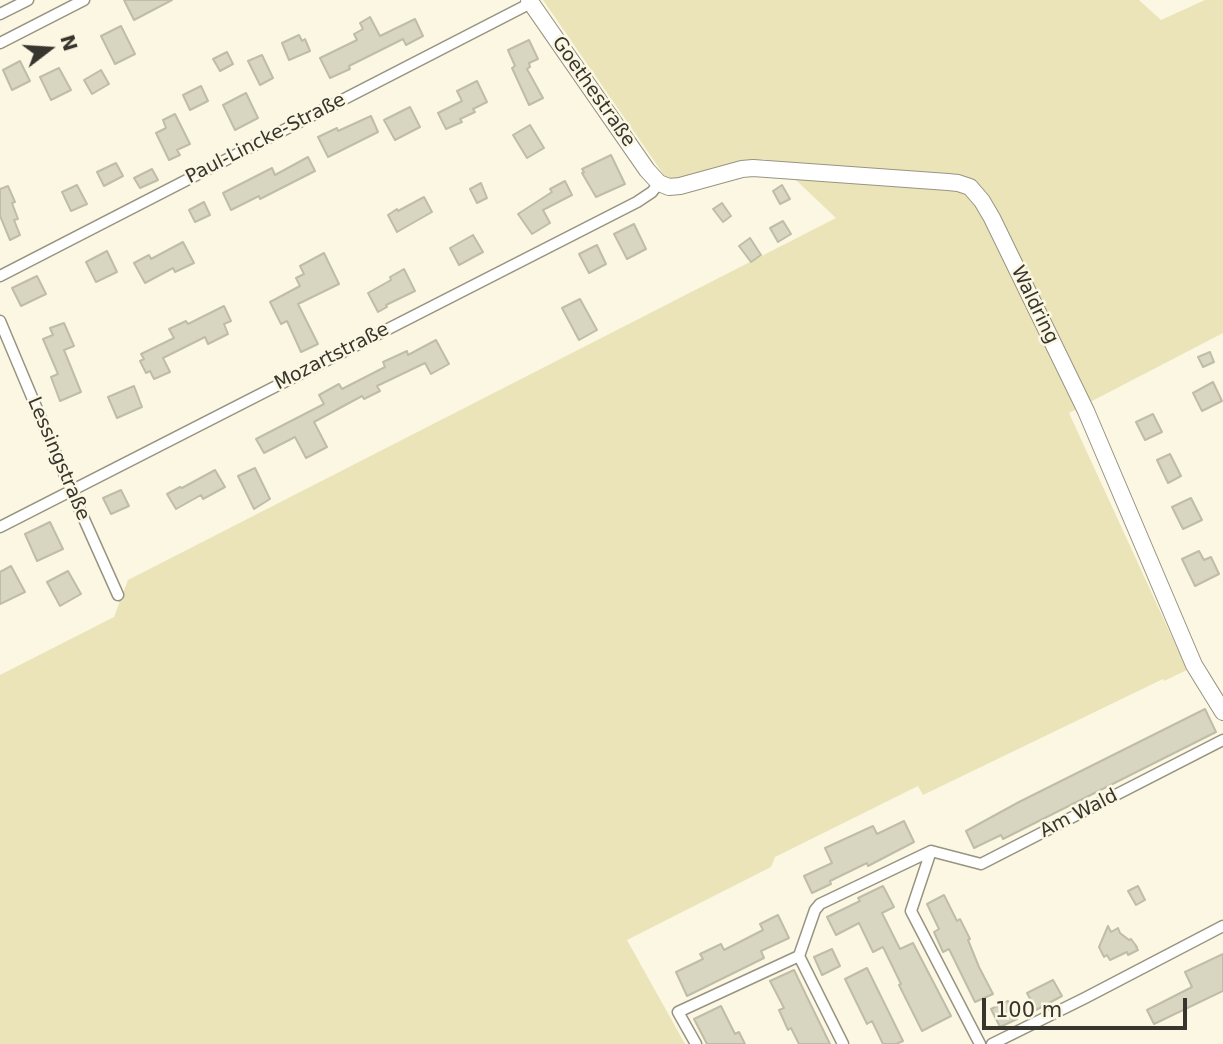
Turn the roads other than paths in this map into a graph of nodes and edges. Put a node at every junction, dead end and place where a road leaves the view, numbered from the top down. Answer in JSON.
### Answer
{"nodes":[{"id":1,"x":28,"y":0,"type":"edge"},
{"id":2,"x":84,"y":0,"type":"edge"},
{"id":3,"x":530,"y":1,"type":"edge"},
{"id":4,"x":0,"y":14,"type":"edge"},
{"id":5,"x":0,"y":43,"type":"edge"},
{"id":6,"x":659,"y":183,"type":"junction"},
{"id":7,"x":0,"y":276,"type":"edge"},
{"id":8,"x":0,"y":321,"type":"edge"},
{"id":9,"x":71,"y":490,"type":"junction"},
{"id":10,"x":0,"y":527,"type":"edge"},
{"id":11,"x":118,"y":596,"type":"dead end"},
{"id":12,"x":1223,"y":712,"type":"edge"},
{"id":13,"x":1223,"y":740,"type":"edge"},
{"id":14,"x":930,"y":851,"type":"junction"},
{"id":15,"x":1223,"y":926,"type":"edge"},
{"id":16,"x":799,"y":956,"type":"junction"},
{"id":17,"x":696,"y":1044,"type":"edge"},
{"id":18,"x":843,"y":1044,"type":"edge"},
{"id":19,"x":980,"y":1044,"type":"edge"},
{"id":20,"x":992,"y":1044,"type":"edge"}],
"edges":[{"from":1,"to":4,"type":"street"},
{"from":2,"to":5,"type":"street"},
{"from":3,"to":6,"type":"street","name":"Goethestraße"},
{"from":3,"to":7,"type":"street","name":"Paul-Lincke-Straße"},
{"from":6,"to":9,"type":"street","name":"Mozartstraße"},
{"from":6,"to":12,"type":"street","name":"Waldring"},
{"from":8,"to":9,"type":"street","name":"Lessingstraße"},
{"from":9,"to":10,"type":"street","name":"Mozartstraße"},
{"from":9,"to":11,"type":"street","name":"Lessingstraße"},
{"from":13,"to":14,"type":"street","name":"Am Wald"},
{"from":14,"to":16,"type":"street"},
{"from":14,"to":19,"type":"street"},
{"from":15,"to":20,"type":"street"},
{"from":16,"to":17,"type":"street"},
{"from":16,"to":18,"type":"street"}]}
